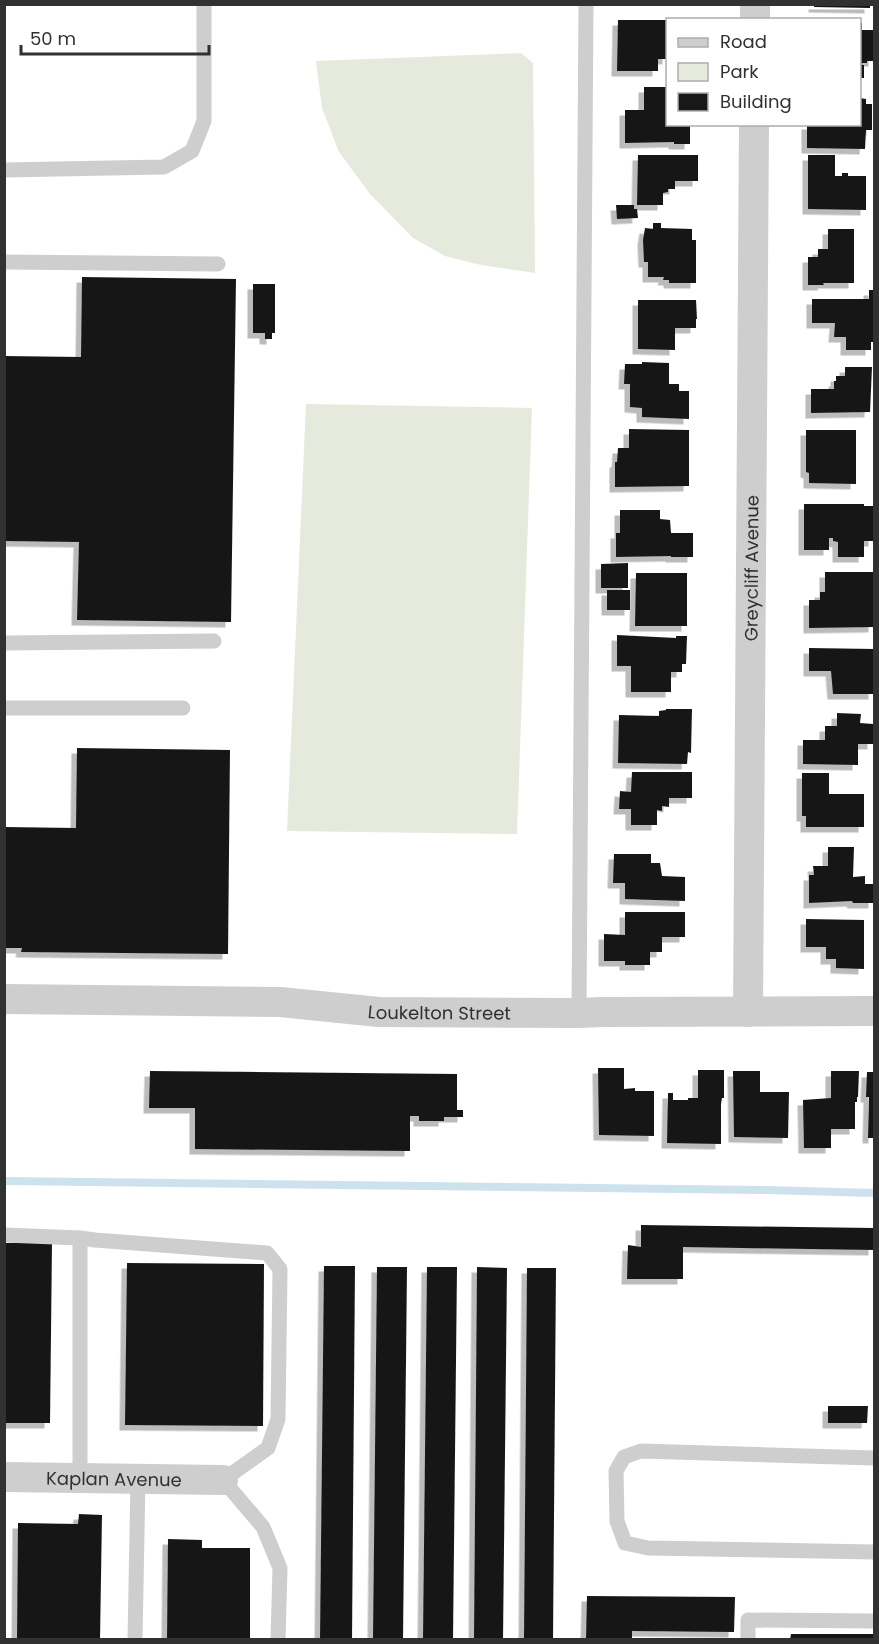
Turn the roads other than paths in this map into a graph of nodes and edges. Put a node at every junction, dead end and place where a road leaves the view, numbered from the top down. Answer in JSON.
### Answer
{"nodes":[{"id":1,"x":204,"y":4,"type":"edge"},
{"id":2,"x":586,"y":4,"type":"edge"},
{"id":3,"x":754,"y":126,"type":"edge"},
{"id":4,"x":4,"y":170,"type":"edge"},
{"id":5,"x":4,"y":262,"type":"edge"},
{"id":6,"x":218,"y":264,"type":"dead end"},
{"id":7,"x":214,"y":641,"type":"dead end"},
{"id":8,"x":4,"y":643,"type":"edge"},
{"id":9,"x":4,"y":708,"type":"edge"},
{"id":10,"x":183,"y":708,"type":"dead end"},
{"id":11,"x":4,"y":999,"type":"edge"},
{"id":12,"x":874,"y":1011,"type":"edge"},
{"id":13,"x":748,"y":1012,"type":"junction"},
{"id":14,"x":579,"y":1013,"type":"junction"},
{"id":15,"x":4,"y":1235,"type":"edge"},
{"id":16,"x":80,"y":1238,"type":"junction"},
{"id":17,"x":874,"y":1458,"type":"edge"},
{"id":18,"x":4,"y":1477,"type":"edge"},
{"id":19,"x":80,"y":1478,"type":"junction"},
{"id":20,"x":138,"y":1479,"type":"junction"},
{"id":21,"x":224,"y":1480,"type":"junction"},
{"id":22,"x":874,"y":1552,"type":"edge"},
{"id":23,"x":874,"y":1621,"type":"edge"},
{"id":24,"x":135,"y":1640,"type":"edge"},
{"id":25,"x":278,"y":1640,"type":"edge"},
{"id":26,"x":748,"y":1640,"type":"edge"}],
"edges":[{"from":1,"to":4,"type":"lane"},
{"from":2,"to":14,"type":"lane"},
{"from":3,"to":13,"type":"street","name":"Greycliff Avenue"},
{"from":5,"to":6,"type":"lane"},
{"from":7,"to":8,"type":"lane"},
{"from":9,"to":10,"type":"lane"},
{"from":11,"to":14,"type":"street","name":"Loukelton Street"},
{"from":12,"to":13,"type":"street","name":"Loukelton Street"},
{"from":13,"to":14,"type":"street","name":"Loukelton Street"},
{"from":15,"to":16,"type":"lane"},
{"from":16,"to":19,"type":"lane"},
{"from":16,"to":21,"type":"lane"},
{"from":17,"to":22,"type":"lane"},
{"from":18,"to":19,"type":"street","name":"Kaplan Avenue"},
{"from":19,"to":20,"type":"street","name":"Kaplan Avenue"},
{"from":20,"to":21,"type":"street","name":"Kaplan Avenue"},
{"from":20,"to":24,"type":"lane"},
{"from":21,"to":25,"type":"lane"},
{"from":23,"to":26,"type":"lane"}]}
